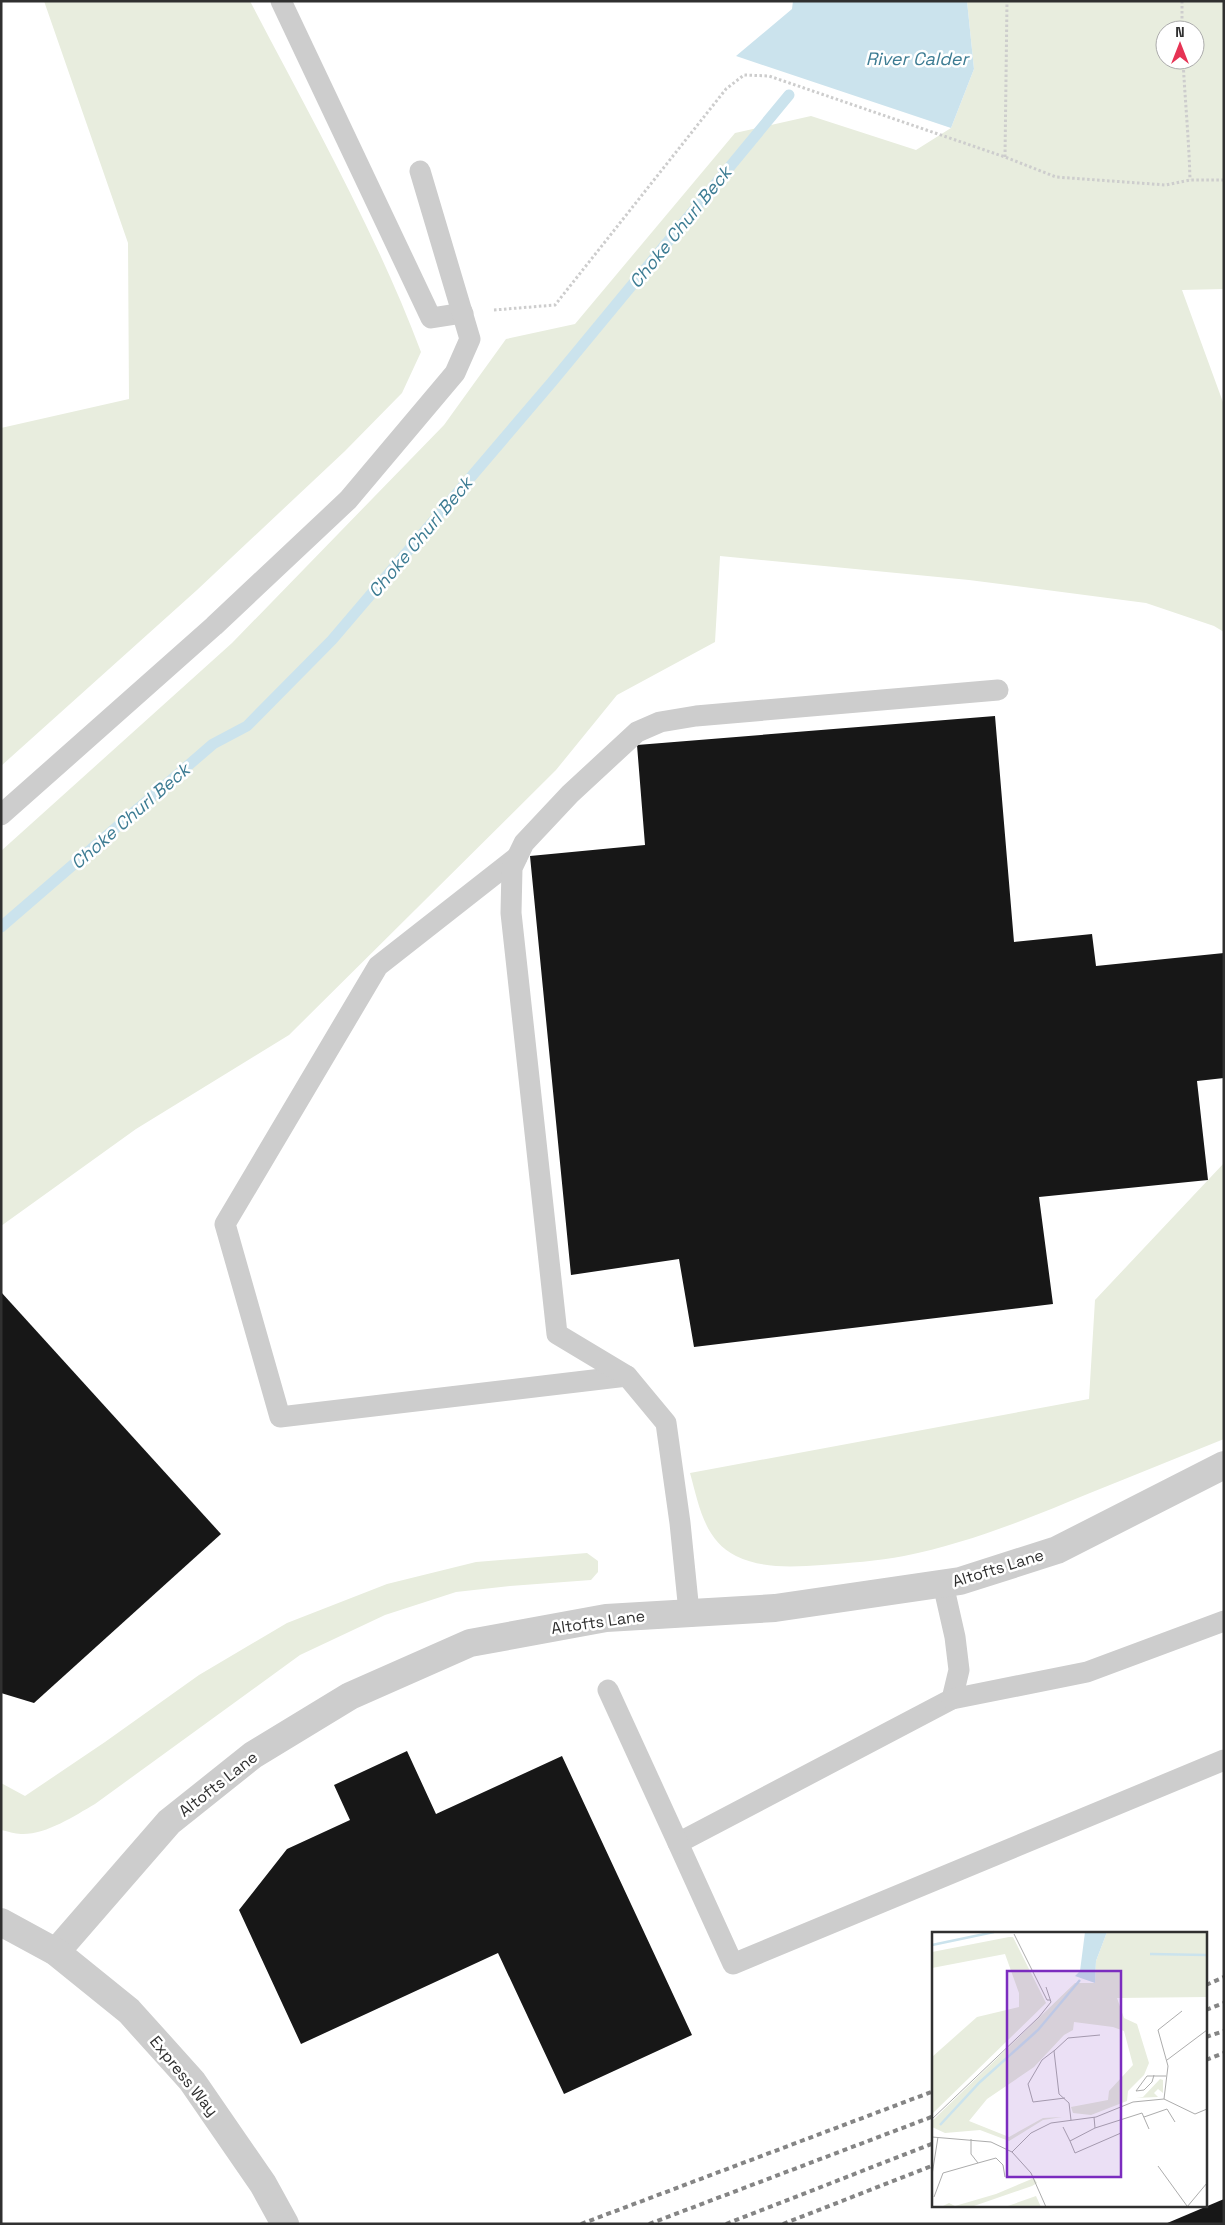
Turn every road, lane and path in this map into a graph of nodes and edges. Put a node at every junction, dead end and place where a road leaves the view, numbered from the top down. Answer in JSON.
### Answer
{"nodes":[{"id":1,"x":281,"y":1,"type":"edge"},
{"id":2,"x":1008,"y":1,"type":"edge"},
{"id":3,"x":1182,"y":1,"type":"edge"},
{"id":4,"x":1182,"y":20,"type":"edge"},
{"id":5,"x":1183,"y":70,"type":"edge"},
{"id":6,"x":1005,"y":157,"type":"junction"},
{"id":7,"x":420,"y":171,"type":"dead end"},
{"id":8,"x":1190,"y":180,"type":"junction"},
{"id":9,"x":1224,"y":180,"type":"edge"},
{"id":10,"x":463,"y":312,"type":"junction"},
{"id":11,"x":998,"y":690,"type":"dead end"},
{"id":12,"x":1,"y":815,"type":"edge"},
{"id":13,"x":517,"y":857,"type":"junction"},
{"id":14,"x":627,"y":1376,"type":"junction"},
{"id":15,"x":1224,"y":1465,"type":"edge"},
{"id":16,"x":943,"y":1584,"type":"junction"},
{"id":17,"x":690,"y":1612,"type":"junction"},
{"id":18,"x":1224,"y":1621,"type":"edge"},
{"id":19,"x":608,"y":1690,"type":"dead end"},
{"id":20,"x":952,"y":1699,"type":"junction"},
{"id":21,"x":1224,"y":1760,"type":"edge"},
{"id":22,"x":678,"y":1843,"type":"junction"},
{"id":23,"x":1,"y":1922,"type":"edge"},
{"id":24,"x":56,"y":1952,"type":"junction"},
{"id":25,"x":285,"y":2224,"type":"edge"}],
"edges":[{"from":1,"to":10,"type":"lane"},
{"from":2,"to":6,"type":"path"},
{"from":3,"to":4,"type":"path"},
{"from":5,"to":8,"type":"path"},
{"from":6,"to":8,"type":"path"},
{"from":6,"to":10,"type":"path"},
{"from":7,"to":10,"type":"lane"},
{"from":8,"to":9,"type":"path"},
{"from":10,"to":12,"type":"lane"},
{"from":11,"to":13,"type":"lane"},
{"from":13,"to":14,"type":"lane"},
{"from":13,"to":14,"type":"lane"},
{"from":14,"to":17,"type":"lane"},
{"from":15,"to":16,"type":"street","name":"Altofts Lane"},
{"from":16,"to":17,"type":"street","name":"Altofts Lane"},
{"from":16,"to":20,"type":"lane"},
{"from":17,"to":24,"type":"street","name":"Altofts Lane"},
{"from":18,"to":20,"type":"lane"},
{"from":19,"to":22,"type":"lane"},
{"from":20,"to":22,"type":"lane"},
{"from":21,"to":22,"type":"lane"},
{"from":23,"to":24,"type":"street","name":"Express Way"},
{"from":24,"to":25,"type":"street","name":"Express Way"}]}
